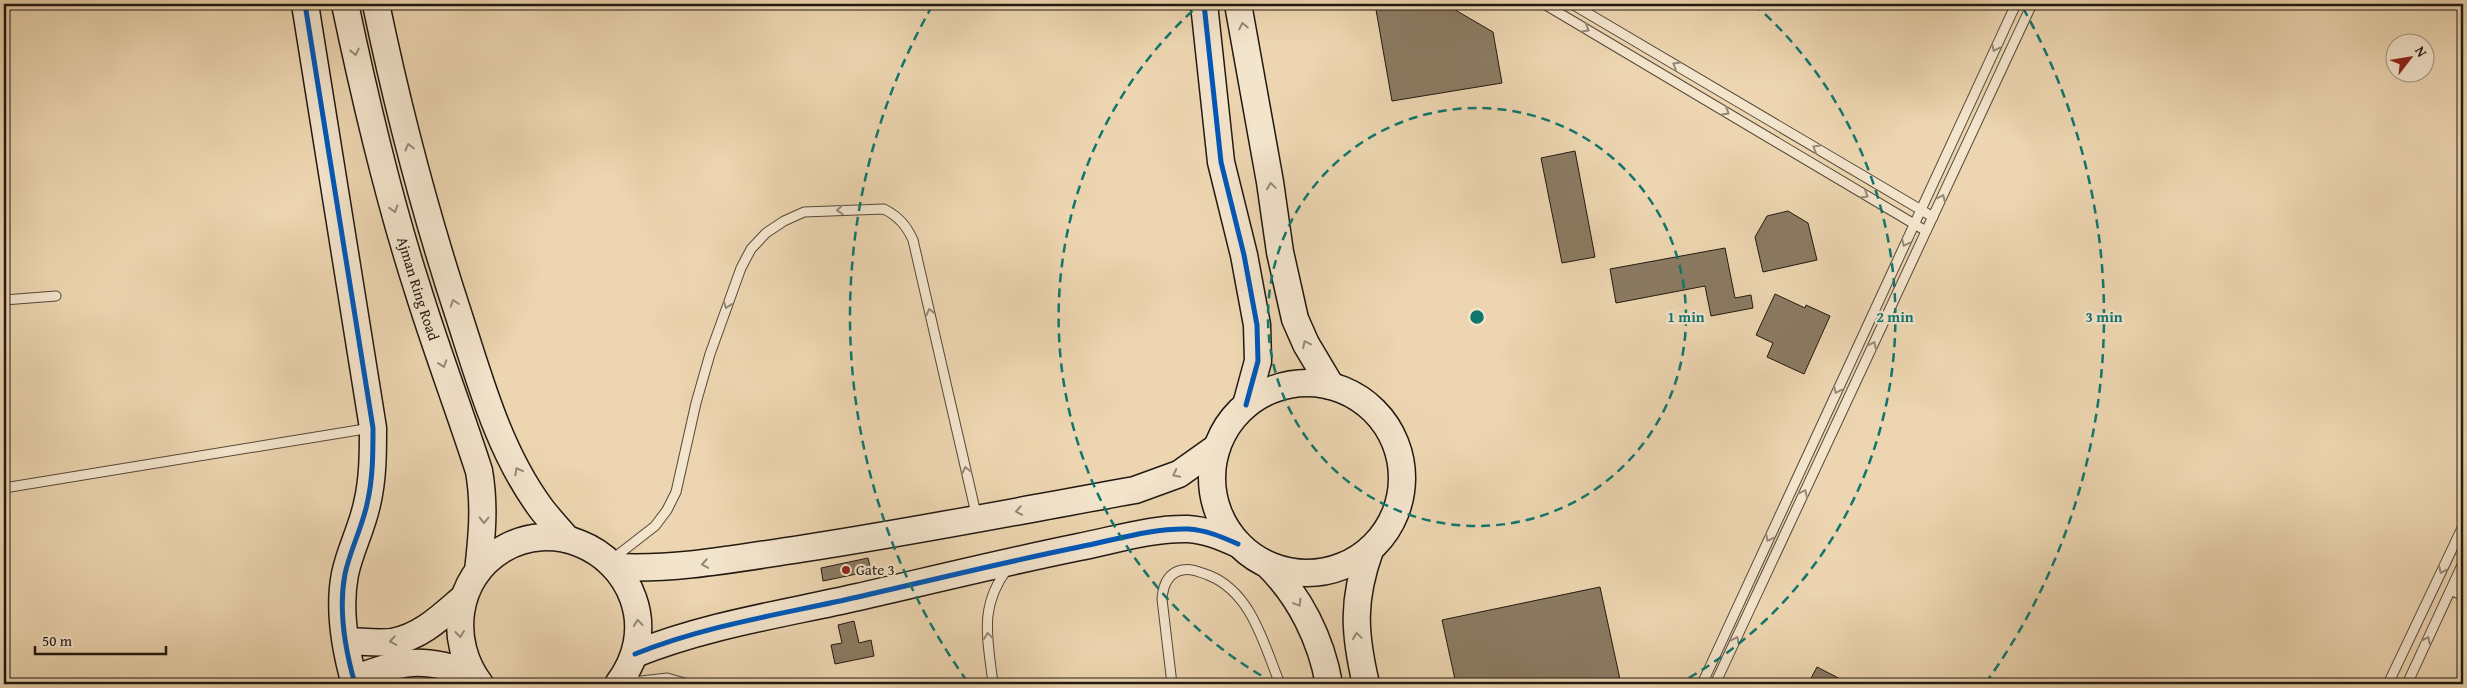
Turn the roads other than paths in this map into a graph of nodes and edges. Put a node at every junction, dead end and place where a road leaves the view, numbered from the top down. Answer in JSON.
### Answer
{"nodes":[{"id":1,"x":306,"y":4,"type":"edge"},
{"id":2,"x":345,"y":4,"type":"edge"},
{"id":3,"x":376,"y":4,"type":"edge"},
{"id":4,"x":1204,"y":4,"type":"edge"},
{"id":5,"x":1238,"y":4,"type":"edge"},
{"id":6,"x":1544,"y":4,"type":"edge"},
{"id":7,"x":1572,"y":4,"type":"edge"},
{"id":8,"x":2016,"y":4,"type":"edge"},
{"id":9,"x":2032,"y":4,"type":"edge"},
{"id":10,"x":1920,"y":210,"type":"junction"},
{"id":11,"x":1933,"y":217,"type":"junction"},
{"id":12,"x":1914,"y":223,"type":"junction"},
{"id":13,"x":1926,"y":231,"type":"junction"},
{"id":14,"x":56,"y":296,"type":"dead end"},
{"id":15,"x":4,"y":300,"type":"edge"},
{"id":16,"x":1331,"y":386,"type":"junction"},
{"id":17,"x":1246,"y":405,"type":"junction"},
{"id":18,"x":374,"y":428,"type":"junction"},
{"id":19,"x":1217,"y":447,"type":"junction"},
{"id":20,"x":4,"y":488,"type":"edge"},
{"id":21,"x":971,"y":519,"type":"junction"},
{"id":22,"x":2463,"y":526,"type":"edge"},
{"id":23,"x":567,"y":539,"type":"junction"},
{"id":24,"x":1238,"y":544,"type":"junction"},
{"id":25,"x":1370,"y":550,"type":"junction"},
{"id":26,"x":1014,"y":560,"type":"junction"},
{"id":27,"x":2463,"y":563,"type":"edge"},
{"id":28,"x":613,"y":564,"type":"junction"},
{"id":29,"x":1268,"y":565,"type":"junction"},
{"id":30,"x":478,"y":571,"type":"junction"},
{"id":31,"x":2451,"y":590,"type":"junction"},
{"id":32,"x":2463,"y":596,"type":"edge"},
{"id":33,"x":464,"y":598,"type":"junction"},
{"id":34,"x":346,"y":641,"type":"junction"},
{"id":35,"x":635,"y":654,"type":"junction"},
{"id":36,"x":477,"y":679,"type":"edge"},
{"id":37,"x":354,"y":681,"type":"edge"},
{"id":38,"x":619,"y":684,"type":"edge"},
{"id":39,"x":688,"y":684,"type":"edge"},
{"id":40,"x":993,"y":684,"type":"edge"},
{"id":41,"x":1172,"y":684,"type":"edge"},
{"id":42,"x":1280,"y":684,"type":"edge"},
{"id":43,"x":1328,"y":684,"type":"edge"},
{"id":44,"x":1366,"y":684,"type":"edge"},
{"id":45,"x":1702,"y":684,"type":"edge"},
{"id":46,"x":1715,"y":684,"type":"edge"},
{"id":47,"x":2388,"y":684,"type":"edge"},
{"id":48,"x":2407,"y":684,"type":"edge"}],
"edges":[{"from":1,"to":18,"type":"street"},
{"from":2,"to":30,"type":"street","name":"Ajman Ring Road","one_way":true},
{"from":23,"to":3,"type":"street","name":"Ajman Ring Road","one_way":true},
{"from":4,"to":17,"type":"street"},
{"from":16,"to":5,"type":"street","one_way":true},
{"from":6,"to":12,"type":"lane","one_way":true},
{"from":10,"to":7,"type":"lane","one_way":true},
{"from":8,"to":10,"type":"lane","one_way":true},
{"from":11,"to":9,"type":"lane","one_way":true},
{"from":10,"to":11,"type":"lane"},
{"from":10,"to":12,"type":"lane"},
{"from":11,"to":13,"type":"lane"},
{"from":12,"to":13,"type":"lane"},
{"from":12,"to":45,"type":"lane","one_way":true},
{"from":46,"to":13,"type":"lane","one_way":true},
{"from":14,"to":15,"type":"lane"},
{"from":16,"to":17,"type":"street"},
{"from":16,"to":25,"type":"street"},
{"from":17,"to":19,"type":"street"},
{"from":18,"to":20,"type":"lane"},
{"from":18,"to":34,"type":"street"},
{"from":19,"to":21,"type":"street","one_way":true},
{"from":19,"to":24,"type":"street"},
{"from":21,"to":28,"type":"street","one_way":true},
{"from":21,"to":28,"type":"lane","one_way":true},
{"from":22,"to":47,"type":"lane","one_way":true},
{"from":23,"to":28,"type":"street"},
{"from":23,"to":30,"type":"street"},
{"from":24,"to":26,"type":"street"},
{"from":24,"to":29,"type":"street"},
{"from":25,"to":29,"type":"street"},
{"from":44,"to":25,"type":"street","one_way":true},
{"from":26,"to":35,"type":"street"},
{"from":40,"to":26,"type":"lane","one_way":true},
{"from":27,"to":31,"type":"lane"},
{"from":35,"to":28,"type":"street","one_way":true},
{"from":29,"to":43,"type":"street","one_way":true},
{"from":30,"to":33,"type":"street"},
{"from":31,"to":32,"type":"lane"},
{"from":48,"to":31,"type":"lane","one_way":true},
{"from":33,"to":34,"type":"street","one_way":true},
{"from":33,"to":36,"type":"street","one_way":true},
{"from":34,"to":37,"type":"street"},
{"from":35,"to":38,"type":"street"},
{"from":36,"to":37,"type":"street"},
{"from":38,"to":39,"type":"lane"},
{"from":41,"to":42,"type":"lane"}]}
